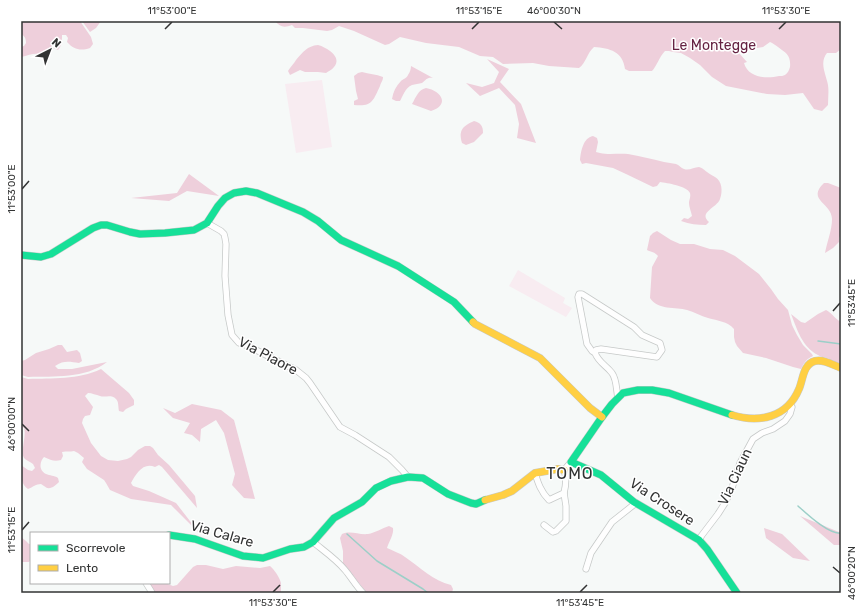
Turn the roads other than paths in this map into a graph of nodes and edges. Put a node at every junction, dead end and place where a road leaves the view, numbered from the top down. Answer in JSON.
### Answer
{"nodes":[{"id":1,"x":207,"y":223,"type":"junction"},
{"id":2,"x":21,"y":255,"type":"edge"},
{"id":3,"x":595,"y":353,"type":"junction"},
{"id":4,"x":841,"y":368,"type":"edge"},
{"id":5,"x":618,"y":398,"type":"junction"},
{"id":6,"x":790,"y":405,"type":"junction"},
{"id":7,"x":602,"y":417,"type":"junction"},
{"id":8,"x":571,"y":462,"type":"junction"},
{"id":9,"x":564,"y":470,"type":"junction"},
{"id":10,"x":535,"y":473,"type":"junction"},
{"id":11,"x":408,"y":477,"type":"junction"},
{"id":12,"x":564,"y":493,"type":"junction"},
{"id":13,"x":636,"y":503,"type":"junction"},
{"id":14,"x":544,"y":525,"type":"dead end"},
{"id":15,"x":170,"y":535,"type":"edge"},
{"id":16,"x":699,"y":540,"type":"junction"},
{"id":17,"x":313,"y":542,"type":"junction"},
{"id":18,"x":586,"y":569,"type":"dead end"},
{"id":19,"x":147,"y":584,"type":"edge"},
{"id":20,"x":152,"y":593,"type":"edge"},
{"id":21,"x":363,"y":593,"type":"edge"},
{"id":22,"x":737,"y":593,"type":"edge"}],
"edges":[{"from":1,"to":2,"type":"street"},
{"from":1,"to":7,"type":"street"},
{"from":1,"to":11,"type":"street","name":"Via Piaore"},
{"from":3,"to":3,"type":"street"},
{"from":3,"to":5,"type":"street"},
{"from":4,"to":6,"type":"street"},
{"from":5,"to":6,"type":"street"},
{"from":5,"to":7,"type":"street"},
{"from":6,"to":16,"type":"street","name":"Via Ciaun"},
{"from":7,"to":8,"type":"street"},
{"from":8,"to":9,"type":"street"},
{"from":8,"to":13,"type":"street","name":"Via Crosere"},
{"from":9,"to":10,"type":"street"},
{"from":9,"to":12,"type":"street"},
{"from":10,"to":11,"type":"street"},
{"from":10,"to":12,"type":"street"},
{"from":11,"to":17,"type":"street"},
{"from":12,"to":14,"type":"street"},
{"from":13,"to":16,"type":"street","name":"Via Crosere"},
{"from":13,"to":18,"type":"street"},
{"from":15,"to":17,"type":"street","name":"Via Calare"},
{"from":16,"to":22,"type":"street"},
{"from":17,"to":21,"type":"street"},
{"from":19,"to":20,"type":"street"}]}
